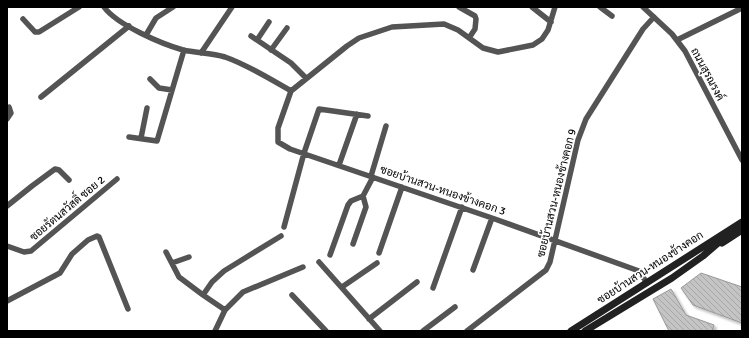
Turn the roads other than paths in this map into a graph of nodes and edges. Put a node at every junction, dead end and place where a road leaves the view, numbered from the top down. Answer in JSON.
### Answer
{"nodes":[{"id":1,"x":80,"y":7,"type":"edge"},
{"id":2,"x":104,"y":7,"type":"edge"},
{"id":3,"x":173,"y":7,"type":"edge"},
{"id":4,"x":232,"y":7,"type":"edge"},
{"id":5,"x":459,"y":7,"type":"edge"},
{"id":6,"x":532,"y":7,"type":"edge"},
{"id":7,"x":555,"y":7,"type":"edge"},
{"id":8,"x":600,"y":7,"type":"edge"},
{"id":9,"x":644,"y":7,"type":"edge"},
{"id":10,"x":738,"y":9,"type":"edge"},
{"id":11,"x":612,"y":16,"type":"dead end"},
{"id":12,"x":654,"y":17,"type":"junction"},
{"id":13,"x":23,"y":19,"type":"dead end"},
{"id":14,"x":269,"y":22,"type":"dead end"},
{"id":15,"x":551,"y":22,"type":"junction"},
{"id":16,"x":129,"y":26,"type":"junction"},
{"id":17,"x":287,"y":28,"type":"dead end"},
{"id":18,"x":146,"y":36,"type":"junction"},
{"id":19,"x":252,"y":36,"type":"dead end"},
{"id":20,"x":469,"y":38,"type":"junction"},
{"id":21,"x":258,"y":40,"type":"junction"},
{"id":22,"x":677,"y":40,"type":"junction"},
{"id":23,"x":184,"y":50,"type":"junction"},
{"id":24,"x":271,"y":50,"type":"junction"},
{"id":25,"x":201,"y":53,"type":"junction"},
{"id":26,"x":306,"y":78,"type":"junction"},
{"id":27,"x":150,"y":79,"type":"dead end"},
{"id":28,"x":172,"y":90,"type":"junction"},
{"id":29,"x":291,"y":91,"type":"junction"},
{"id":30,"x":41,"y":97,"type":"dead end"},
{"id":31,"x":9,"y":107,"type":"dead end"},
{"id":32,"x":147,"y":108,"type":"dead end"},
{"id":33,"x":356,"y":114,"type":"junction"},
{"id":34,"x":368,"y":116,"type":"dead end"},
{"id":35,"x":7,"y":119,"type":"edge"},
{"id":36,"x":386,"y":126,"type":"dead end"},
{"id":37,"x":128,"y":136,"type":"dead end"},
{"id":38,"x":141,"y":138,"type":"junction"},
{"id":39,"x":304,"y":153,"type":"junction"},
{"id":40,"x":742,"y":160,"type":"edge"},
{"id":41,"x":339,"y":165,"type":"junction"},
{"id":42,"x":372,"y":176,"type":"junction"},
{"id":43,"x":117,"y":179,"type":"dead end"},
{"id":44,"x":69,"y":180,"type":"dead end"},
{"id":45,"x":402,"y":187,"type":"junction"},
{"id":46,"x":363,"y":196,"type":"junction"},
{"id":47,"x":7,"y":206,"type":"edge"},
{"id":48,"x":462,"y":207,"type":"junction"},
{"id":49,"x":742,"y":217,"type":"edge"},
{"id":50,"x":492,"y":218,"type":"junction"},
{"id":51,"x":742,"y":222,"type":"edge"},
{"id":52,"x":284,"y":227,"type":"dead end"},
{"id":53,"x":742,"y":230,"type":"edge"},
{"id":54,"x":281,"y":236,"type":"dead end"},
{"id":55,"x":555,"y":240,"type":"junction"},
{"id":56,"x":353,"y":244,"type":"dead end"},
{"id":57,"x":7,"y":246,"type":"edge"},
{"id":58,"x":166,"y":252,"type":"dead end"},
{"id":59,"x":701,"y":252,"type":"junction"},
{"id":60,"x":379,"y":253,"type":"dead end"},
{"id":61,"x":330,"y":255,"type":"dead end"},
{"id":62,"x":189,"y":257,"type":"dead end"},
{"id":63,"x":319,"y":262,"type":"dead end"},
{"id":64,"x":172,"y":263,"type":"junction"},
{"id":65,"x":377,"y":263,"type":"dead end"},
{"id":66,"x":302,"y":267,"type":"dead end"},
{"id":67,"x":473,"y":270,"type":"dead end"},
{"id":68,"x":417,"y":282,"type":"dead end"},
{"id":69,"x":647,"y":283,"type":"junction"},
{"id":70,"x":342,"y":287,"type":"junction"},
{"id":71,"x":433,"y":288,"type":"dead end"},
{"id":72,"x":203,"y":295,"type":"junction"},
{"id":73,"x":292,"y":295,"type":"dead end"},
{"id":74,"x":7,"y":301,"type":"edge"},
{"id":75,"x":455,"y":307,"type":"dead end"},
{"id":76,"x":128,"y":309,"type":"dead end"},
{"id":77,"x":225,"y":310,"type":"junction"},
{"id":78,"x":369,"y":319,"type":"junction"},
{"id":79,"x":215,"y":331,"type":"edge"},
{"id":80,"x":326,"y":331,"type":"edge"},
{"id":81,"x":380,"y":331,"type":"edge"},
{"id":82,"x":422,"y":331,"type":"edge"},
{"id":83,"x":467,"y":331,"type":"edge"},
{"id":84,"x":571,"y":331,"type":"edge"},
{"id":85,"x":585,"y":331,"type":"edge"}],
"edges":[{"from":1,"to":13,"type":"street"},
{"from":2,"to":16,"type":"street"},
{"from":3,"to":18,"type":"street"},
{"from":4,"to":25,"type":"street"},
{"from":5,"to":20,"type":"street"},
{"from":6,"to":15,"type":"street"},
{"from":7,"to":15,"type":"street"},
{"from":8,"to":11,"type":"street"},
{"from":9,"to":12,"type":"street","name":"ถนนสุรณรงค์"},
{"from":10,"to":22,"type":"street"},
{"from":12,"to":22,"type":"street","name":"ถนนสุรณรงค์"},
{"from":12,"to":55,"type":"street","name":"ซอยบ้านสวน-หนองข้างคอก 9"},
{"from":14,"to":21,"type":"street"},
{"from":15,"to":20,"type":"street"},
{"from":16,"to":18,"type":"street"},
{"from":16,"to":30,"type":"street"},
{"from":17,"to":24,"type":"street"},
{"from":18,"to":23,"type":"street"},
{"from":19,"to":21,"type":"street"},
{"from":20,"to":26,"type":"street"},
{"from":21,"to":24,"type":"street"},
{"from":22,"to":40,"type":"street","name":"ถนนสุรณรงค์"},
{"from":23,"to":25,"type":"street"},
{"from":23,"to":28,"type":"street"},
{"from":24,"to":26,"type":"street"},
{"from":25,"to":29,"type":"street"},
{"from":26,"to":29,"type":"street"},
{"from":27,"to":28,"type":"street"},
{"from":28,"to":38,"type":"street"},
{"from":29,"to":39,"type":"street","name":"ซอยบ้านสวน-หนองข้างคอก 3"},
{"from":31,"to":35,"type":"street"},
{"from":32,"to":38,"type":"street"},
{"from":33,"to":34,"type":"street"},
{"from":33,"to":39,"type":"street"},
{"from":33,"to":41,"type":"street"},
{"from":36,"to":42,"type":"street"},
{"from":37,"to":38,"type":"street"},
{"from":39,"to":41,"type":"street","name":"ซอยบ้านสวน-หนองข้างคอก 3"},
{"from":39,"to":52,"type":"street"},
{"from":41,"to":42,"type":"street","name":"ซอยบ้านสวน-หนองข้างคอก 3"},
{"from":42,"to":45,"type":"street","name":"ซอยบ้านสวน-หนองข้างคอก 3"},
{"from":42,"to":46,"type":"street"},
{"from":43,"to":57,"type":"street","name":"ซอยรัตนสวัสดิ์ ซอย 2"},
{"from":44,"to":47,"type":"street"},
{"from":45,"to":48,"type":"street","name":"ซอยบ้านสวน-หนองข้างคอก 3"},
{"from":45,"to":60,"type":"street"},
{"from":46,"to":56,"type":"street"},
{"from":46,"to":61,"type":"street"},
{"from":48,"to":50,"type":"street","name":"ซอยบ้านสวน-หนองข้างคอก 3"},
{"from":48,"to":71,"type":"street"},
{"from":49,"to":59,"type":"main road"},
{"from":50,"to":55,"type":"street","name":"ซอยบ้านสวน-หนองข้างคอก 3"},
{"from":50,"to":67,"type":"street"},
{"from":51,"to":59,"type":"main road","name":"ซอยบ้านสวน-หนองข้างคอก"},
{"from":53,"to":59,"type":"main road"},
{"from":54,"to":72,"type":"street"},
{"from":55,"to":69,"type":"street","name":"ซอยบ้านสวน-หนองข้างคอก 3"},
{"from":55,"to":83,"type":"street","name":"ซอยบ้านสวน-หนองข้างคอก 9"},
{"from":58,"to":64,"type":"street"},
{"from":59,"to":69,"type":"main road","name":"ซอยบ้านสวน-หนองข้างคอก"},
{"from":59,"to":85,"type":"main road","name":"ซอยบ้านสวน-หนองข้างคอก"},
{"from":62,"to":64,"type":"street"},
{"from":63,"to":70,"type":"street"},
{"from":64,"to":72,"type":"street"},
{"from":65,"to":70,"type":"street"},
{"from":66,"to":77,"type":"street"},
{"from":68,"to":78,"type":"street"},
{"from":69,"to":84,"type":"main road","name":"ซอยบ้านสวน-หนองข้างคอก"},
{"from":70,"to":78,"type":"street"},
{"from":72,"to":77,"type":"street"},
{"from":73,"to":80,"type":"street"},
{"from":74,"to":76,"type":"street"},
{"from":75,"to":82,"type":"street"},
{"from":77,"to":79,"type":"street"},
{"from":78,"to":81,"type":"street"}]}
